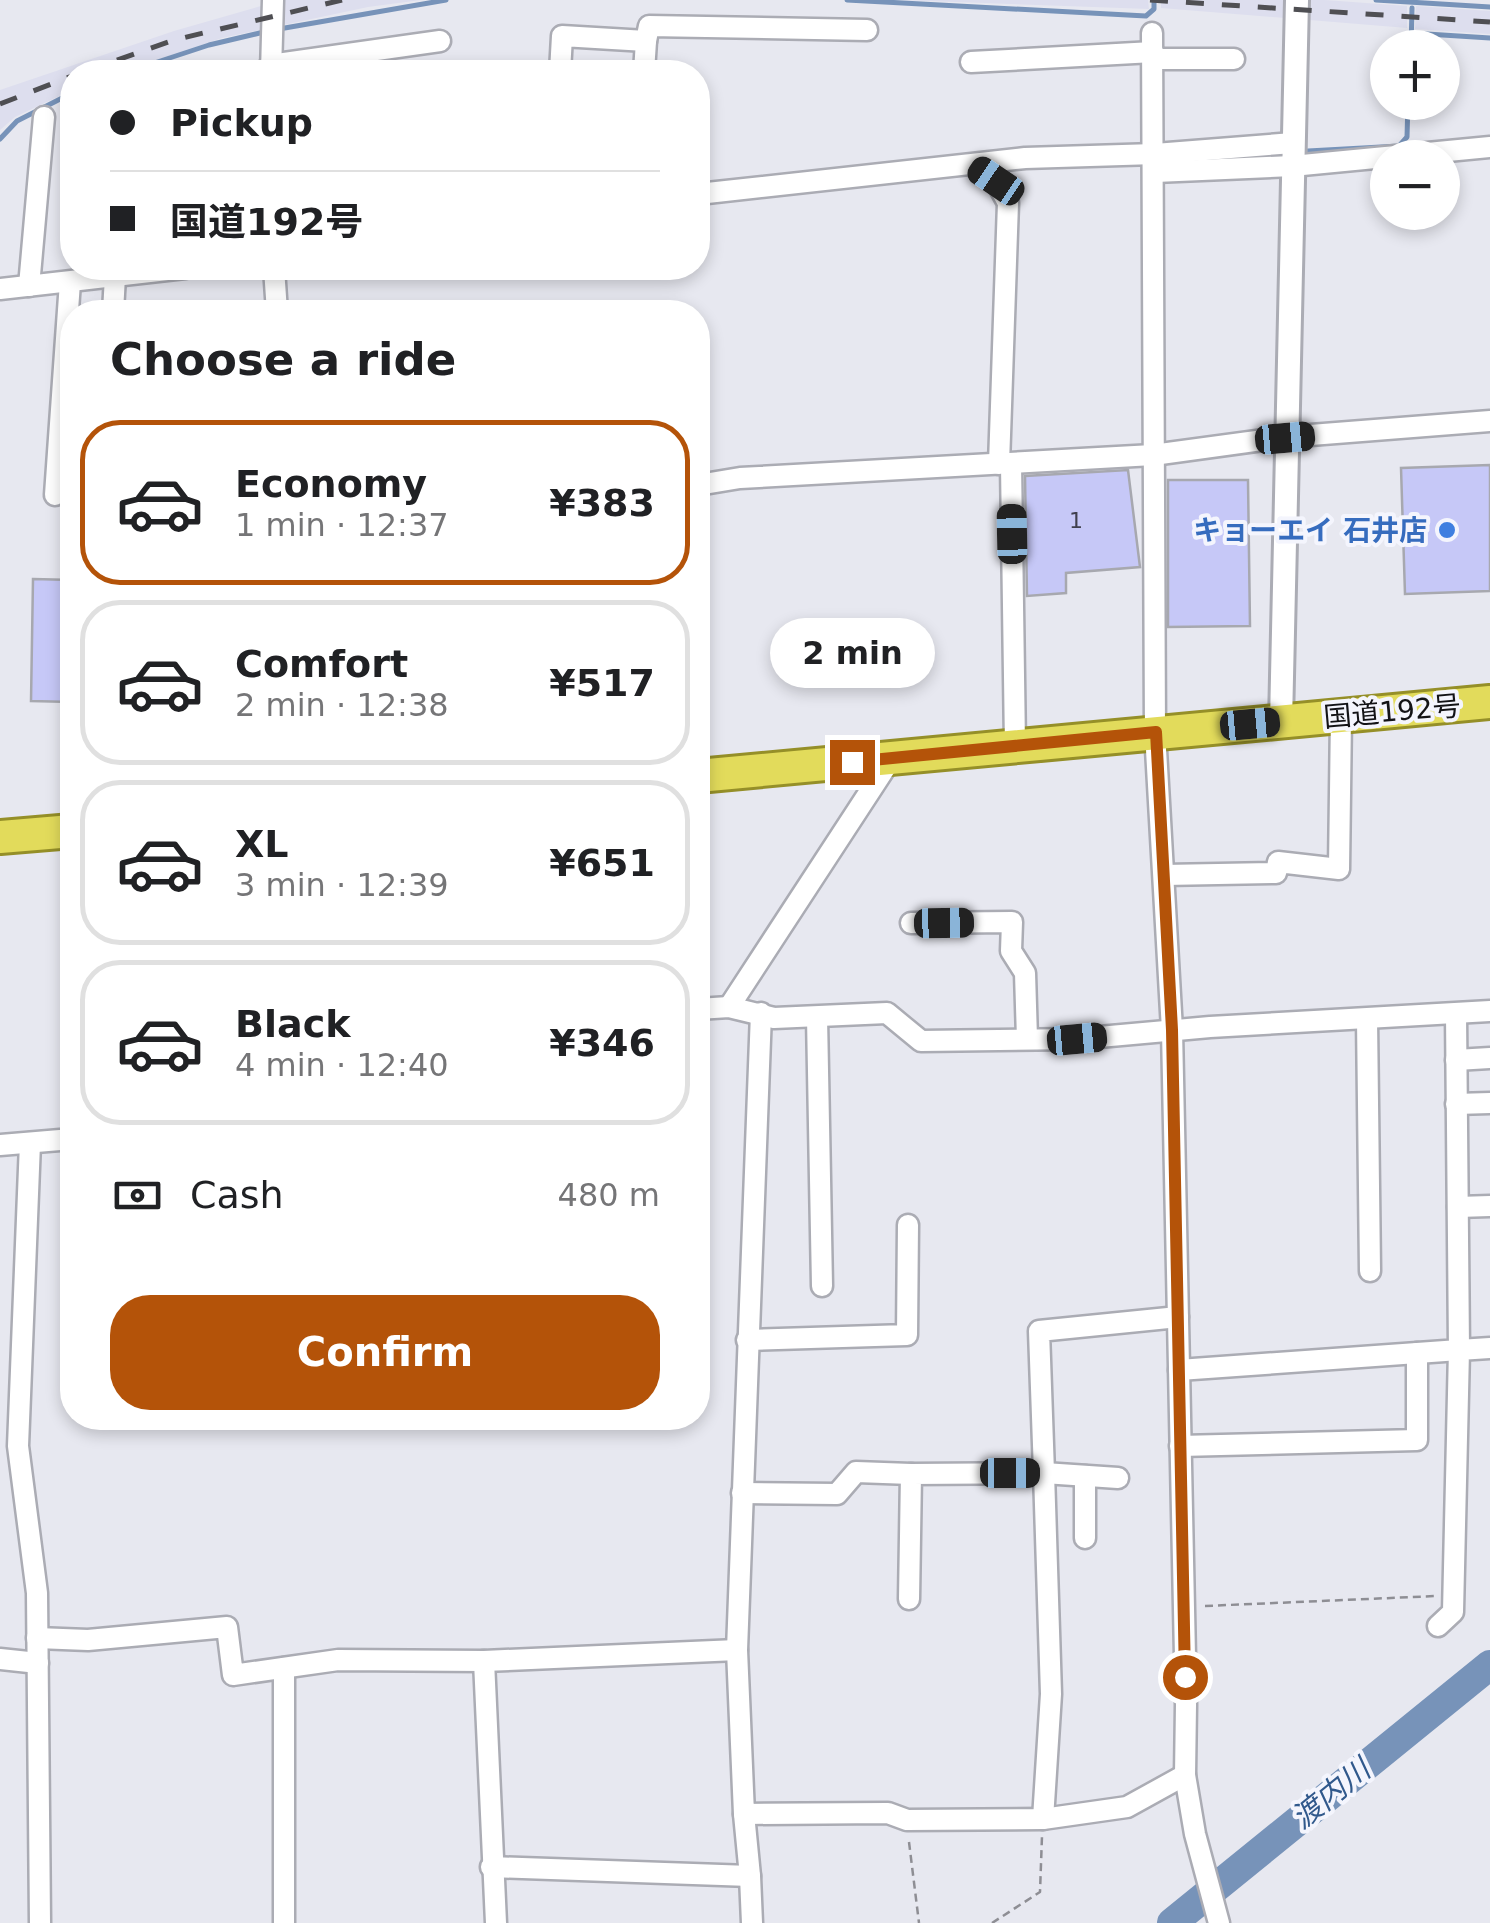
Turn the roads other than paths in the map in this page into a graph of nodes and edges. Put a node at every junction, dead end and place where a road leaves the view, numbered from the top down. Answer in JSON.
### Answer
{"nodes":[{"id":1,"x":273,"y":0,"type":"edge"},
{"id":2,"x":1297,"y":0,"type":"edge"},
{"id":3,"x":867,"y":30,"type":"dead end"},
{"id":4,"x":440,"y":41,"type":"dead end"},
{"id":5,"x":646,"y":41,"type":"junction"},
{"id":6,"x":1153,"y":48,"type":"junction"},
{"id":7,"x":1234,"y":59,"type":"dead end"},
{"id":8,"x":270,"y":60,"type":"edge"},
{"id":9,"x":325,"y":60,"type":"edge"},
{"id":10,"x":561,"y":60,"type":"edge"},
{"id":11,"x":645,"y":60,"type":"edge"},
{"id":12,"x":970,"y":62,"type":"dead end"},
{"id":13,"x":44,"y":117,"type":"dead end"},
{"id":14,"x":1490,"y":147,"type":"edge"},
{"id":15,"x":1293,"y":154,"type":"junction"},
{"id":16,"x":1155,"y":163,"type":"junction"},
{"id":17,"x":972,"y":165,"type":"junction"},
{"id":18,"x":710,"y":193,"type":"edge"},
{"id":19,"x":80,"y":280,"type":"edge"},
{"id":20,"x":70,"y":282,"type":"junction"},
{"id":21,"x":29,"y":286,"type":"junction"},
{"id":22,"x":0,"y":289,"type":"edge"},
{"id":23,"x":70,"y":300,"type":"edge"},
{"id":24,"x":1490,"y":421,"type":"edge"},
{"id":25,"x":1285,"y":438,"type":"junction"},
{"id":26,"x":1154,"y":456,"type":"junction"},
{"id":27,"x":1005,"y":464,"type":"junction"},
{"id":28,"x":60,"y":470,"type":"edge"},
{"id":29,"x":710,"y":483,"type":"edge"},
{"id":30,"x":55,"y":495,"type":"dead end"},
{"id":31,"x":1490,"y":702,"type":"edge"},
{"id":32,"x":1342,"y":716,"type":"junction"},
{"id":33,"x":1281,"y":722,"type":"junction"},
{"id":34,"x":1156,"y":732,"type":"junction"},
{"id":35,"x":1015,"y":746,"type":"junction"},
{"id":36,"x":891,"y":759,"type":"junction"},
{"id":37,"x":710,"y":775,"type":"edge"},
{"id":38,"x":60,"y":832,"type":"edge"},
{"id":39,"x":0,"y":837,"type":"edge"},
{"id":40,"x":1164,"y":875,"type":"junction"},
{"id":41,"x":911,"y":924,"type":"dead end"},
{"id":42,"x":730,"y":1007,"type":"junction"},
{"id":43,"x":710,"y":1008,"type":"edge"},
{"id":44,"x":1490,"y":1011,"type":"edge"},
{"id":45,"x":760,"y":1012,"type":"junction"},
{"id":46,"x":1456,"y":1014,"type":"junction"},
{"id":47,"x":818,"y":1016,"type":"junction"},
{"id":48,"x":1368,"y":1019,"type":"junction"},
{"id":49,"x":1172,"y":1030,"type":"junction"},
{"id":50,"x":1027,"y":1038,"type":"junction"},
{"id":51,"x":1490,"y":1058,"type":"edge"},
{"id":52,"x":1456,"y":1060,"type":"junction"},
{"id":53,"x":1490,"y":1103,"type":"edge"},
{"id":54,"x":1456,"y":1104,"type":"junction"},
{"id":55,"x":60,"y":1140,"type":"edge"},
{"id":56,"x":30,"y":1142,"type":"junction"},
{"id":57,"x":0,"y":1145,"type":"edge"},
{"id":58,"x":1458,"y":1206,"type":"junction"},
{"id":59,"x":1490,"y":1206,"type":"edge"},
{"id":60,"x":908,"y":1224,"type":"dead end"},
{"id":61,"x":1370,"y":1271,"type":"dead end"},
{"id":62,"x":822,"y":1286,"type":"dead end"},
{"id":63,"x":1178,"y":1316,"type":"junction"},
{"id":64,"x":746,"y":1340,"type":"junction"},
{"id":65,"x":1490,"y":1348,"type":"edge"},
{"id":66,"x":1459,"y":1350,"type":"junction"},
{"id":67,"x":1417,"y":1353,"type":"junction"},
{"id":68,"x":1179,"y":1370,"type":"junction"},
{"id":69,"x":1180,"y":1446,"type":"junction"},
{"id":70,"x":9,"y":1447,"type":"edge"},
{"id":71,"x":1044,"y":1473,"type":"junction"},
{"id":72,"x":911,"y":1474,"type":"junction"},
{"id":73,"x":1085,"y":1476,"type":"junction"},
{"id":74,"x":1118,"y":1478,"type":"dead end"},
{"id":75,"x":742,"y":1493,"type":"junction"},
{"id":76,"x":1085,"y":1538,"type":"dead end"},
{"id":77,"x":909,"y":1599,"type":"dead end"},
{"id":78,"x":1438,"y":1626,"type":"dead end"},
{"id":79,"x":38,"y":1638,"type":"junction"},
{"id":80,"x":738,"y":1650,"type":"junction"},
{"id":81,"x":0,"y":1658,"type":"edge"},
{"id":82,"x":484,"y":1661,"type":"junction"},
{"id":83,"x":38,"y":1663,"type":"junction"},
{"id":84,"x":284,"y":1668,"type":"junction"},
{"id":85,"x":1184,"y":1775,"type":"junction"},
{"id":86,"x":744,"y":1814,"type":"junction"},
{"id":87,"x":1043,"y":1820,"type":"junction"},
{"id":88,"x":491,"y":1868,"type":"junction"},
{"id":89,"x":750,"y":1876,"type":"junction"},
{"id":90,"x":40,"y":1923,"type":"edge"},
{"id":91,"x":284,"y":1923,"type":"edge"},
{"id":92,"x":496,"y":1923,"type":"edge"},
{"id":93,"x":752,"y":1923,"type":"edge"},
{"id":94,"x":1219,"y":1923,"type":"edge"}],
"edges":[{"from":1,"to":8,"type":"street"},
{"from":2,"to":15,"type":"street"},
{"from":3,"to":5,"type":"street"},
{"from":4,"to":9,"type":"street"},
{"from":5,"to":10,"type":"street"},
{"from":5,"to":11,"type":"street"},
{"from":6,"to":7,"type":"street"},
{"from":6,"to":12,"type":"street"},
{"from":6,"to":16,"type":"street"},
{"from":13,"to":21,"type":"street"},
{"from":14,"to":15,"type":"street"},
{"from":15,"to":16,"type":"street"},
{"from":15,"to":25,"type":"street"},
{"from":16,"to":17,"type":"street"},
{"from":16,"to":26,"type":"street"},
{"from":17,"to":18,"type":"street"},
{"from":17,"to":27,"type":"street"},
{"from":19,"to":20,"type":"street"},
{"from":20,"to":21,"type":"street"},
{"from":20,"to":23,"type":"street"},
{"from":21,"to":22,"type":"street"},
{"from":24,"to":25,"type":"street"},
{"from":25,"to":26,"type":"street"},
{"from":25,"to":33,"type":"street"},
{"from":26,"to":27,"type":"street"},
{"from":26,"to":34,"type":"street"},
{"from":27,"to":29,"type":"street"},
{"from":27,"to":35,"type":"street"},
{"from":28,"to":30,"type":"street"},
{"from":31,"to":32,"type":"highway","name":"国道192号"},
{"from":32,"to":33,"type":"highway","name":"国道192号"},
{"from":32,"to":40,"type":"street"},
{"from":33,"to":34,"type":"highway","name":"国道192号"},
{"from":34,"to":35,"type":"highway","name":"国道192号"},
{"from":34,"to":40,"type":"street"},
{"from":35,"to":36,"type":"highway","name":"国道192号"},
{"from":36,"to":37,"type":"highway","name":"国道192号"},
{"from":36,"to":42,"type":"street"},
{"from":38,"to":39,"type":"highway"},
{"from":40,"to":49,"type":"street"},
{"from":41,"to":50,"type":"street"},
{"from":42,"to":43,"type":"street"},
{"from":42,"to":45,"type":"street"},
{"from":44,"to":46,"type":"street"},
{"from":45,"to":47,"type":"street"},
{"from":45,"to":64,"type":"street"},
{"from":46,"to":48,"type":"street"},
{"from":46,"to":52,"type":"street"},
{"from":47,"to":50,"type":"street"},
{"from":47,"to":62,"type":"street"},
{"from":48,"to":49,"type":"street"},
{"from":48,"to":61,"type":"street"},
{"from":49,"to":50,"type":"street"},
{"from":49,"to":63,"type":"street"},
{"from":51,"to":52,"type":"street"},
{"from":52,"to":54,"type":"street"},
{"from":53,"to":54,"type":"street"},
{"from":54,"to":58,"type":"street"},
{"from":55,"to":56,"type":"street"},
{"from":56,"to":57,"type":"street"},
{"from":56,"to":70,"type":"street"},
{"from":58,"to":59,"type":"street"},
{"from":58,"to":66,"type":"street"},
{"from":60,"to":64,"type":"street"},
{"from":63,"to":68,"type":"street"},
{"from":63,"to":71,"type":"street"},
{"from":64,"to":75,"type":"street"},
{"from":65,"to":66,"type":"street"},
{"from":66,"to":67,"type":"street"},
{"from":66,"to":78,"type":"street"},
{"from":67,"to":68,"type":"street"},
{"from":67,"to":69,"type":"street"},
{"from":68,"to":69,"type":"street"},
{"from":69,"to":85,"type":"street"},
{"from":70,"to":79,"type":"street"},
{"from":71,"to":72,"type":"street"},
{"from":71,"to":73,"type":"street"},
{"from":71,"to":87,"type":"street"},
{"from":72,"to":75,"type":"street"},
{"from":72,"to":77,"type":"street"},
{"from":73,"to":74,"type":"street"},
{"from":73,"to":76,"type":"street"},
{"from":75,"to":80,"type":"street"},
{"from":79,"to":83,"type":"street"},
{"from":79,"to":84,"type":"street"},
{"from":80,"to":82,"type":"street"},
{"from":80,"to":86,"type":"street"},
{"from":81,"to":83,"type":"street"},
{"from":82,"to":84,"type":"street"},
{"from":82,"to":88,"type":"street"},
{"from":83,"to":90,"type":"street"},
{"from":84,"to":91,"type":"street"},
{"from":85,"to":87,"type":"street"},
{"from":85,"to":94,"type":"street"},
{"from":86,"to":87,"type":"street"},
{"from":86,"to":89,"type":"street"},
{"from":88,"to":89,"type":"street"},
{"from":88,"to":92,"type":"street"},
{"from":89,"to":93,"type":"street"}]}
